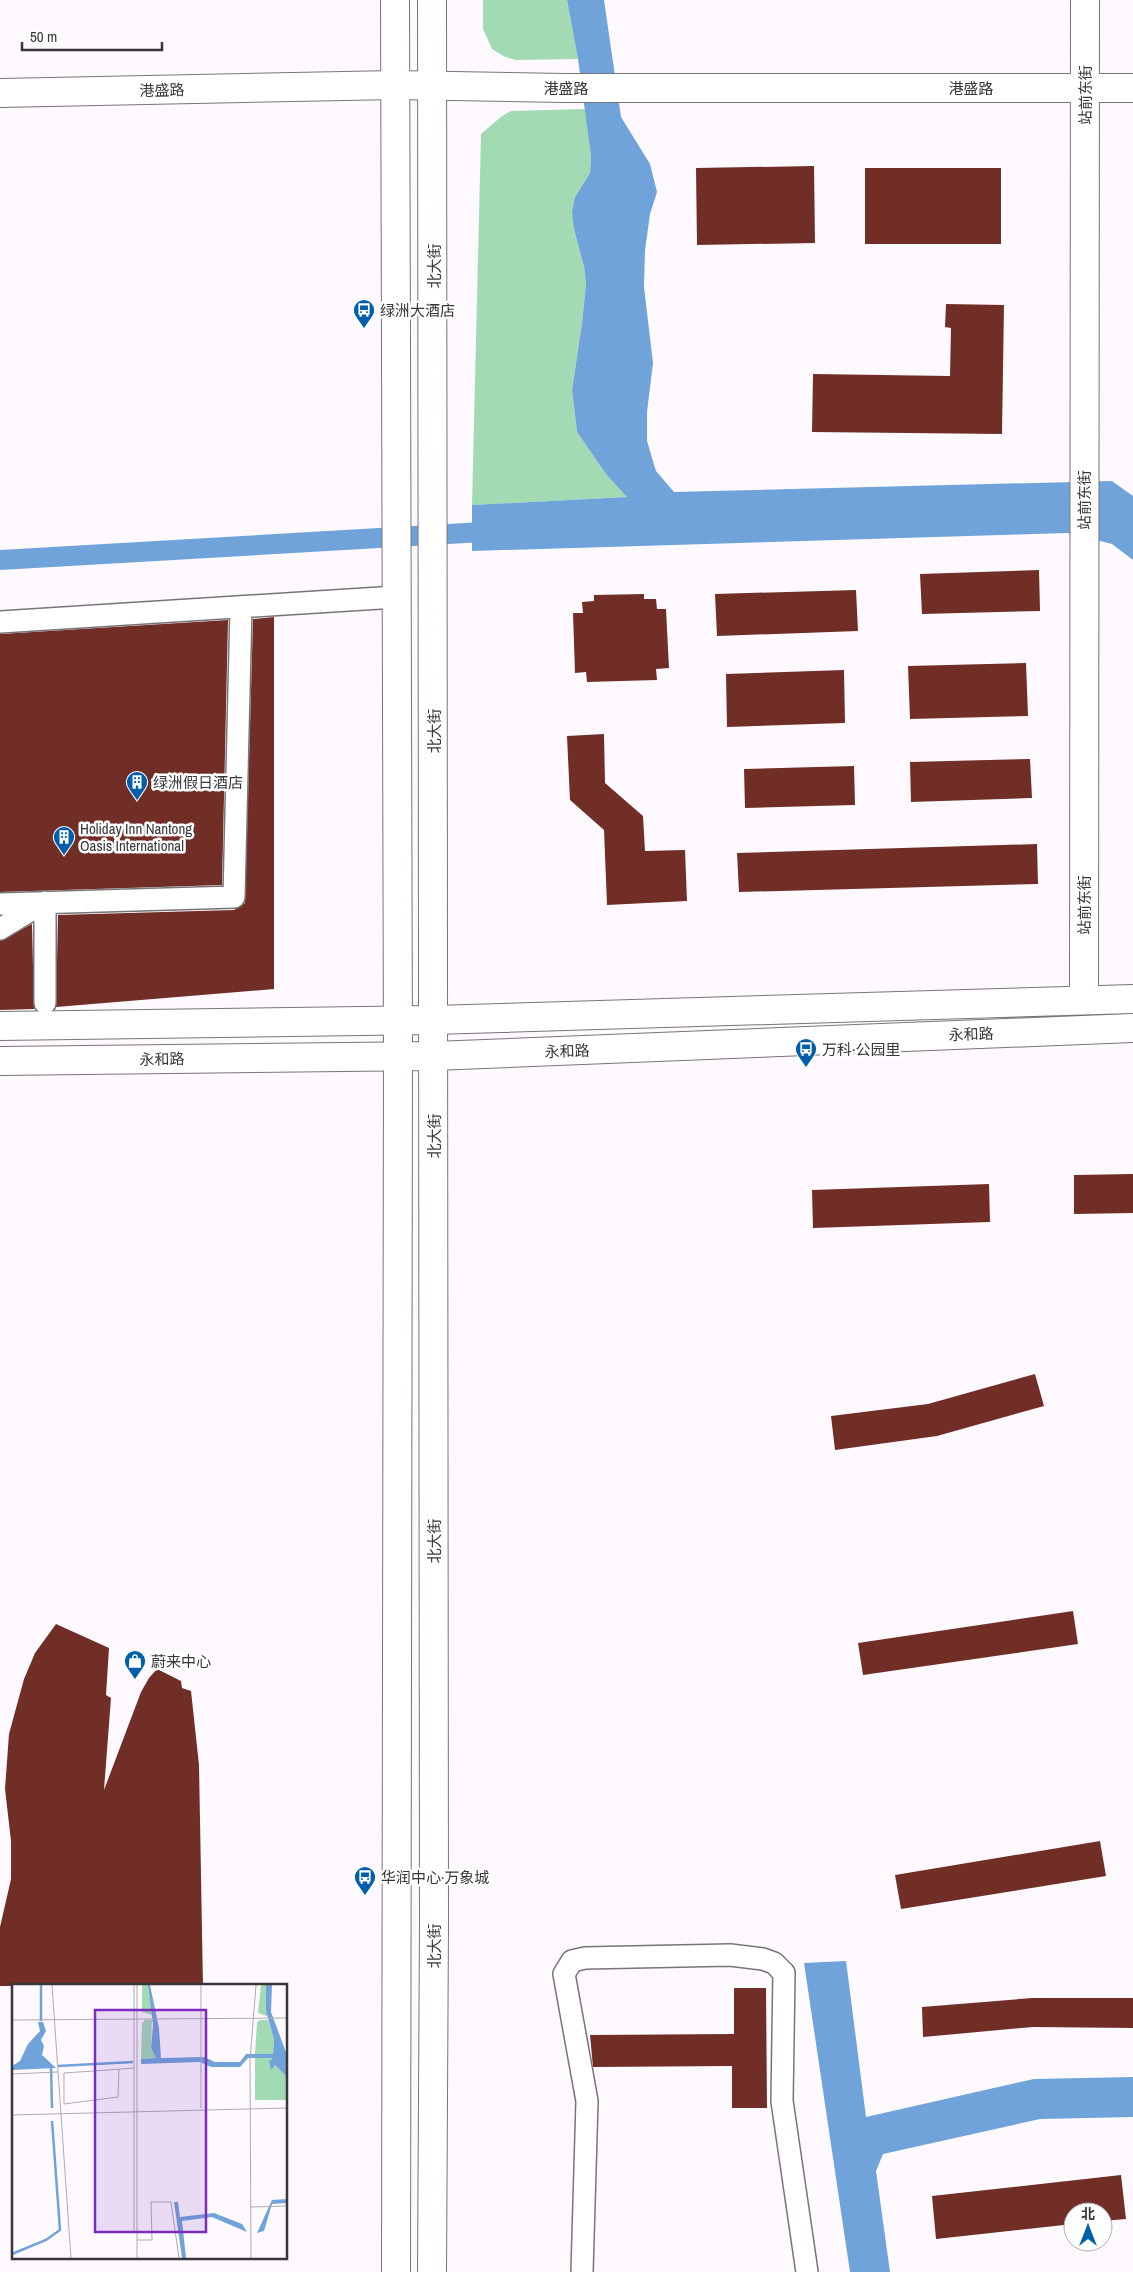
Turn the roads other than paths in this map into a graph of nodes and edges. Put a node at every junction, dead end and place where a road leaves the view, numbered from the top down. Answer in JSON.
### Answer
{"nodes":[{"id":1,"x":395,"y":0,"type":"edge"},
{"id":2,"x":432,"y":0,"type":"edge"},
{"id":3,"x":1086,"y":0,"type":"edge"},
{"id":4,"x":395,"y":85,"type":"junction"},
{"id":5,"x":433,"y":86,"type":"junction"},
{"id":6,"x":1085,"y":88,"type":"junction"},
{"id":7,"x":1133,"y":88,"type":"edge"},
{"id":8,"x":0,"y":93,"type":"edge"},
{"id":9,"x":396,"y":597,"type":"junction"},
{"id":10,"x":241,"y":607,"type":"junction"},
{"id":11,"x":0,"y":622,"type":"edge"},
{"id":12,"x":45,"y":902,"type":"junction"},
{"id":13,"x":0,"y":904,"type":"edge"},
{"id":14,"x":0,"y":929,"type":"edge"},
{"id":15,"x":1133,"y":999,"type":"edge"},
{"id":16,"x":1084,"y":1000,"type":"junction"},
{"id":17,"x":45,"y":1003,"type":"dead end"},
{"id":18,"x":397,"y":1020,"type":"junction"},
{"id":19,"x":433,"y":1020,"type":"junction"},
{"id":20,"x":3,"y":1021,"type":"edge"},
{"id":21,"x":1133,"y":1028,"type":"edge"},
{"id":22,"x":398,"y":1055,"type":"junction"},
{"id":23,"x":434,"y":1056,"type":"junction"},
{"id":24,"x":0,"y":1061,"type":"edge"},
{"id":25,"x":396,"y":2272,"type":"edge"},
{"id":26,"x":432,"y":2272,"type":"edge"},
{"id":27,"x":582,"y":2272,"type":"edge"},
{"id":28,"x":807,"y":2272,"type":"edge"}],
"edges":[{"from":1,"to":4,"type":"main road"},
{"from":2,"to":5,"type":"main road","name":"北大街"},
{"from":3,"to":6,"type":"main road","name":"站前东街"},
{"from":4,"to":5,"type":"main road","name":"港盛路"},
{"from":4,"to":8,"type":"main road","name":"港盛路"},
{"from":4,"to":9,"type":"main road"},
{"from":5,"to":6,"type":"main road","name":"港盛路"},
{"from":5,"to":19,"type":"main road","name":"北大街"},
{"from":6,"to":7,"type":"main road","name":"港盛路"},
{"from":6,"to":16,"type":"main road","name":"站前东街"},
{"from":9,"to":10,"type":"street"},
{"from":9,"to":18,"type":"main road"},
{"from":10,"to":11,"type":"street"},
{"from":10,"to":12,"type":"street"},
{"from":12,"to":13,"type":"street"},
{"from":12,"to":14,"type":"street"},
{"from":12,"to":17,"type":"street"},
{"from":15,"to":16,"type":"main road","name":"永和路"},
{"from":16,"to":19,"type":"main road","name":"永和路"},
{"from":18,"to":19,"type":"main road","name":"永和路"},
{"from":18,"to":20,"type":"main road","name":"永和路"},
{"from":18,"to":22,"type":"main road"},
{"from":19,"to":23,"type":"main road","name":"北大街"},
{"from":21,"to":23,"type":"main road","name":"永和路"},
{"from":22,"to":23,"type":"main road","name":"永和路"},
{"from":22,"to":24,"type":"main road","name":"永和路"},
{"from":22,"to":25,"type":"main road"},
{"from":23,"to":26,"type":"main road","name":"北大街"},
{"from":27,"to":28,"type":"street"}]}
